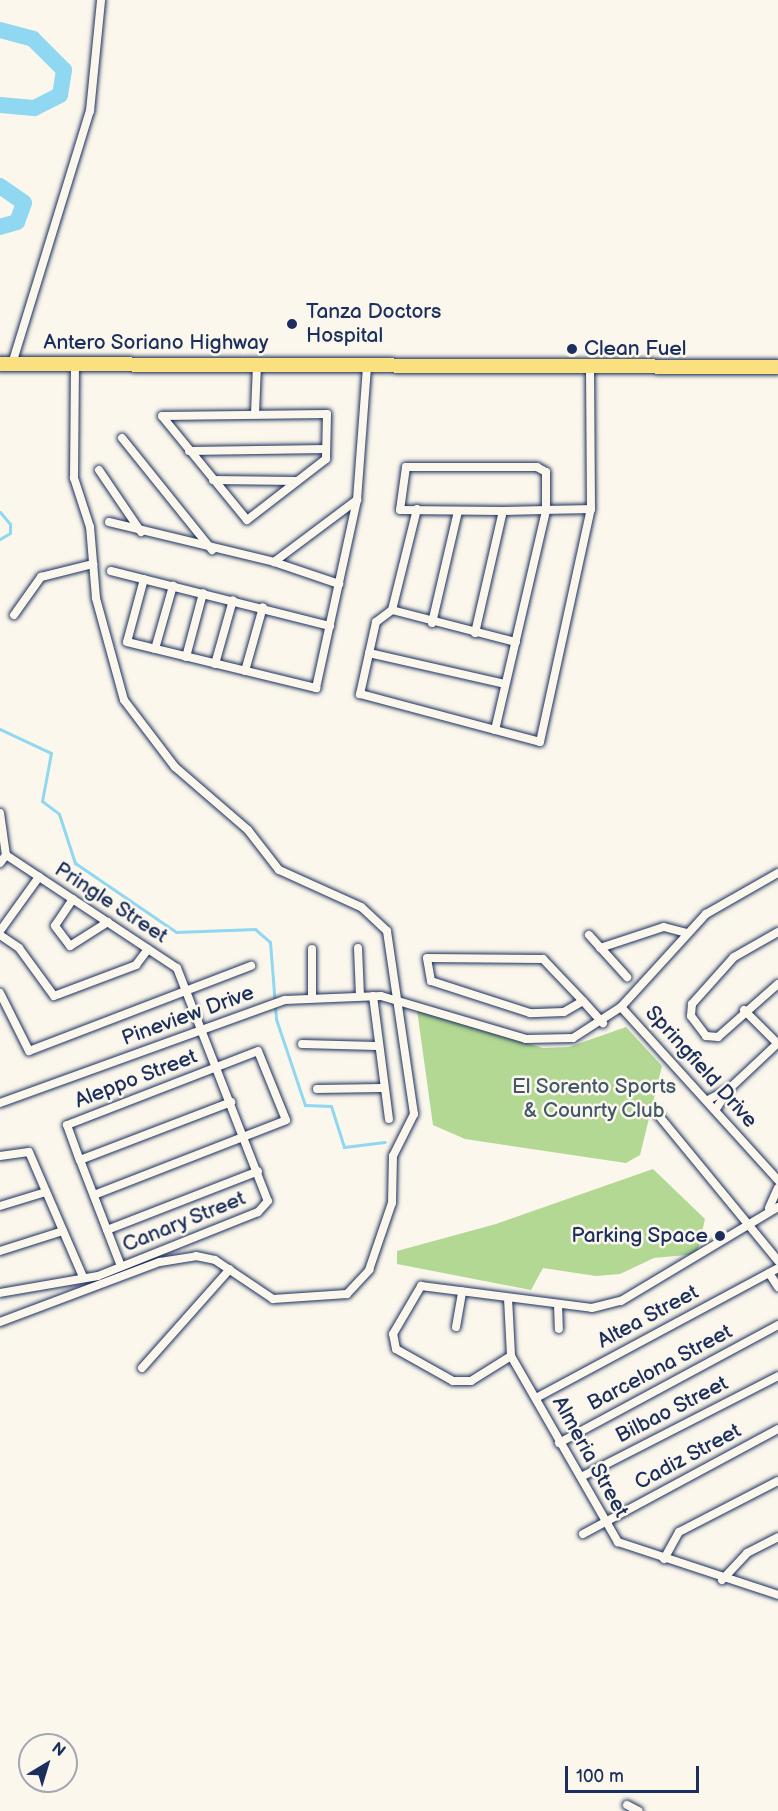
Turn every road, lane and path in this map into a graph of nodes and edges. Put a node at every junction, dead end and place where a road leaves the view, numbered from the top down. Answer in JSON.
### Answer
{"nodes":[{"id":1,"x":101,"y":0,"type":"edge"},
{"id":2,"x":3,"y":364,"type":"edge"},
{"id":3,"x":257,"y":364,"type":"junction"},
{"id":4,"x":75,"y":365,"type":"junction"},
{"id":5,"x":367,"y":367,"type":"junction"},
{"id":6,"x":590,"y":367,"type":"junction"},
{"id":7,"x":778,"y":367,"type":"edge"},
{"id":8,"x":255,"y":414,"type":"junction"},
{"id":9,"x":122,"y":438,"type":"dead end"},
{"id":10,"x":326,"y":449,"type":"junction"},
{"id":11,"x":189,"y":451,"type":"junction"},
{"id":12,"x":99,"y":470,"type":"dead end"},
{"id":13,"x":213,"y":480,"type":"junction"},
{"id":14,"x":297,"y":481,"type":"junction"},
{"id":15,"x":357,"y":500,"type":"junction"},
{"id":16,"x":417,"y":509,"type":"junction"},
{"id":17,"x":591,"y":509,"type":"junction"},
{"id":18,"x":546,"y":510,"type":"junction"},
{"id":19,"x":458,"y":511,"type":"junction"},
{"id":20,"x":503,"y":511,"type":"junction"},
{"id":21,"x":109,"y":522,"type":"dead end"},
{"id":22,"x":141,"y":532,"type":"junction"},
{"id":23,"x":212,"y":550,"type":"junction"},
{"id":24,"x":274,"y":562,"type":"junction"},
{"id":25,"x":93,"y":564,"type":"junction"},
{"id":26,"x":111,"y":571,"type":"dead end"},
{"id":27,"x":144,"y":579,"type":"junction"},
{"id":28,"x":339,"y":584,"type":"junction"},
{"id":29,"x":173,"y":586,"type":"junction"},
{"id":30,"x":203,"y":593,"type":"junction"},
{"id":31,"x":233,"y":600,"type":"junction"},
{"id":32,"x":263,"y":607,"type":"junction"},
{"id":33,"x":392,"y":610,"type":"junction"},
{"id":34,"x":14,"y":615,"type":"dead end"},
{"id":35,"x":432,"y":623,"type":"junction"},
{"id":36,"x":330,"y":626,"type":"junction"},
{"id":37,"x":475,"y":633,"type":"junction"},
{"id":38,"x":516,"y":642,"type":"junction"},
{"id":39,"x":155,"y":649,"type":"junction"},
{"id":40,"x":369,"y":653,"type":"junction"},
{"id":41,"x":186,"y":657,"type":"junction"},
{"id":42,"x":215,"y":664,"type":"junction"},
{"id":43,"x":245,"y":671,"type":"junction"},
{"id":44,"x":506,"y":684,"type":"junction"},
{"id":45,"x":495,"y":730,"type":"junction"},
{"id":46,"x":0,"y":813,"type":"edge"},
{"id":47,"x":6,"y":855,"type":"junction"},
{"id":48,"x":0,"y":863,"type":"edge"},
{"id":49,"x":778,"y":873,"type":"edge"},
{"id":50,"x":39,"y":877,"type":"junction"},
{"id":51,"x":73,"y":899,"type":"junction"},
{"id":52,"x":108,"y":922,"type":"junction"},
{"id":53,"x":778,"y":932,"type":"edge"},
{"id":54,"x":0,"y":933,"type":"edge"},
{"id":55,"x":686,"y":933,"type":"junction"},
{"id":56,"x":589,"y":935,"type":"dead end"},
{"id":57,"x":358,"y":948,"type":"dead end"},
{"id":58,"x":600,"y":948,"type":"junction"},
{"id":59,"x":148,"y":949,"type":"junction"},
{"id":60,"x":312,"y":949,"type":"dead end"},
{"id":61,"x":251,"y":966,"type":"dead end"},
{"id":62,"x":627,"y":977,"type":"dead end"},
{"id":63,"x":778,"y":984,"type":"edge"},
{"id":64,"x":187,"y":992,"type":"junction"},
{"id":65,"x":0,"y":993,"type":"edge"},
{"id":66,"x":360,"y":995,"type":"junction"},
{"id":67,"x":373,"y":996,"type":"junction"},
{"id":68,"x":312,"y":997,"type":"junction"},
{"id":69,"x":396,"y":1000,"type":"junction"},
{"id":70,"x":583,"y":1000,"type":"junction"},
{"id":71,"x":621,"y":1007,"type":"junction"},
{"id":72,"x":744,"y":1010,"type":"junction"},
{"id":73,"x":603,"y":1023,"type":"junction"},
{"id":74,"x":203,"y":1029,"type":"junction"},
{"id":75,"x":303,"y":1044,"type":"dead end"},
{"id":76,"x":778,"y":1044,"type":"edge"},
{"id":77,"x":376,"y":1046,"type":"junction"},
{"id":78,"x":217,"y":1067,"type":"junction"},
{"id":79,"x":382,"y":1088,"type":"junction"},
{"id":80,"x":317,"y":1089,"type":"dead end"},
{"id":81,"x":729,"y":1089,"type":"junction"},
{"id":82,"x":708,"y":1100,"type":"junction"},
{"id":83,"x":231,"y":1101,"type":"junction"},
{"id":84,"x":0,"y":1103,"type":"edge"},
{"id":85,"x":716,"y":1110,"type":"junction"},
{"id":86,"x":655,"y":1111,"type":"dead end"},
{"id":87,"x":389,"y":1119,"type":"dead end"},
{"id":88,"x":245,"y":1137,"type":"junction"},
{"id":89,"x":0,"y":1156,"type":"edge"},
{"id":90,"x":80,"y":1160,"type":"junction"},
{"id":91,"x":258,"y":1171,"type":"junction"},
{"id":92,"x":778,"y":1180,"type":"edge"},
{"id":93,"x":778,"y":1188,"type":"edge"},
{"id":94,"x":46,"y":1192,"type":"junction"},
{"id":95,"x":94,"y":1195,"type":"junction"},
{"id":96,"x":0,"y":1206,"type":"edge"},
{"id":97,"x":774,"y":1208,"type":"edge"},
{"id":98,"x":751,"y":1223,"type":"junction"},
{"id":99,"x":107,"y":1230,"type":"junction"},
{"id":100,"x":63,"y":1231,"type":"junction"},
{"id":101,"x":0,"y":1251,"type":"edge"},
{"id":102,"x":778,"y":1261,"type":"edge"},
{"id":103,"x":121,"y":1266,"type":"junction"},
{"id":104,"x":778,"y":1268,"type":"edge"},
{"id":105,"x":230,"y":1269,"type":"junction"},
{"id":106,"x":769,"y":1273,"type":"junction"},
{"id":107,"x":83,"y":1277,"type":"junction"},
{"id":108,"x":778,"y":1287,"type":"edge"},
{"id":109,"x":462,"y":1292,"type":"junction"},
{"id":110,"x":0,"y":1293,"type":"edge"},
{"id":111,"x":508,"y":1298,"type":"junction"},
{"id":112,"x":558,"y":1304,"type":"junction"},
{"id":113,"x":0,"y":1322,"type":"edge"},
{"id":114,"x":778,"y":1325,"type":"edge"},
{"id":115,"x":456,"y":1327,"type":"dead end"},
{"id":116,"x":559,"y":1329,"type":"dead end"},
{"id":117,"x":511,"y":1356,"type":"junction"},
{"id":118,"x":142,"y":1368,"type":"dead end"},
{"id":119,"x":778,"y":1376,"type":"edge"},
{"id":120,"x":536,"y":1398,"type":"junction"},
{"id":121,"x":778,"y":1429,"type":"edge"},
{"id":122,"x":559,"y":1443,"type":"junction"},
{"id":123,"x":583,"y":1476,"type":"junction"},
{"id":124,"x":778,"y":1481,"type":"edge"},
{"id":125,"x":603,"y":1522,"type":"junction"},
{"id":126,"x":583,"y":1534,"type":"dead end"},
{"id":127,"x":778,"y":1537,"type":"edge"},
{"id":128,"x":664,"y":1559,"type":"junction"},
{"id":129,"x":722,"y":1580,"type":"junction"},
{"id":130,"x":778,"y":1595,"type":"edge"},
{"id":131,"x":627,"y":1804,"type":"dead end"},
{"id":132,"x":639,"y":1811,"type":"edge"}],
"edges":[{"from":1,"to":2,"type":"street"},
{"from":2,"to":4,"type":"main road","name":"Antero Soriano Highway"},
{"from":3,"to":4,"type":"main road","name":"Antero Soriano Highway"},
{"from":3,"to":5,"type":"main road","name":"Antero Soriano Highway"},
{"from":3,"to":8,"type":"street"},
{"from":4,"to":25,"type":"street"},
{"from":5,"to":6,"type":"main road","name":"Antero Soriano Highway"},
{"from":5,"to":15,"type":"street"},
{"from":6,"to":7,"type":"main road","name":"Antero Soriano Highway"},
{"from":6,"to":17,"type":"street"},
{"from":8,"to":10,"type":"street"},
{"from":8,"to":11,"type":"street"},
{"from":9,"to":23,"type":"street"},
{"from":10,"to":11,"type":"street"},
{"from":10,"to":14,"type":"street"},
{"from":11,"to":13,"type":"street"},
{"from":12,"to":22,"type":"street"},
{"from":13,"to":14,"type":"street"},
{"from":13,"to":14,"type":"street"},
{"from":15,"to":24,"type":"street"},
{"from":15,"to":28,"type":"street"},
{"from":16,"to":18,"type":"street"},
{"from":16,"to":19,"type":"street"},
{"from":16,"to":33,"type":"street"},
{"from":17,"to":18,"type":"street"},
{"from":17,"to":45,"type":"street"},
{"from":18,"to":20,"type":"street"},
{"from":18,"to":38,"type":"street"},
{"from":19,"to":20,"type":"street"},
{"from":19,"to":35,"type":"street"},
{"from":20,"to":37,"type":"street"},
{"from":21,"to":22,"type":"street"},
{"from":22,"to":23,"type":"street"},
{"from":23,"to":24,"type":"street"},
{"from":24,"to":28,"type":"street"},
{"from":25,"to":34,"type":"street"},
{"from":25,"to":69,"type":"street"},
{"from":26,"to":27,"type":"street"},
{"from":27,"to":29,"type":"street"},
{"from":27,"to":39,"type":"street"},
{"from":28,"to":36,"type":"street"},
{"from":29,"to":30,"type":"street"},
{"from":29,"to":39,"type":"street"},
{"from":30,"to":31,"type":"street"},
{"from":30,"to":41,"type":"street"},
{"from":31,"to":32,"type":"street"},
{"from":31,"to":42,"type":"street"},
{"from":32,"to":36,"type":"street"},
{"from":32,"to":43,"type":"street"},
{"from":33,"to":35,"type":"street"},
{"from":33,"to":40,"type":"street"},
{"from":35,"to":37,"type":"street"},
{"from":36,"to":43,"type":"street"},
{"from":37,"to":38,"type":"street"},
{"from":38,"to":44,"type":"street"},
{"from":39,"to":41,"type":"street"},
{"from":40,"to":44,"type":"street"},
{"from":40,"to":45,"type":"street"},
{"from":41,"to":42,"type":"street"},
{"from":42,"to":43,"type":"street"},
{"from":44,"to":45,"type":"street"},
{"from":46,"to":47,"type":"street"},
{"from":47,"to":48,"type":"street"},
{"from":47,"to":50,"type":"street","name":"Pringle Street"},
{"from":49,"to":55,"type":"street","name":"Springfield Drive"},
{"from":50,"to":51,"type":"street","name":"Pringle Street"},
{"from":50,"to":54,"type":"street"},
{"from":51,"to":52,"type":"street","name":"Pringle Street"},
{"from":51,"to":52,"type":"street"},
{"from":52,"to":59,"type":"street","name":"Pringle Street"},
{"from":53,"to":72,"type":"street"},
{"from":54,"to":59,"type":"street"},
{"from":55,"to":58,"type":"street"},
{"from":55,"to":71,"type":"street","name":"Springfield Drive"},
{"from":56,"to":58,"type":"street"},
{"from":57,"to":66,"type":"street"},
{"from":58,"to":62,"type":"street"},
{"from":59,"to":64,"type":"street","name":"Pringle Street"},
{"from":60,"to":68,"type":"street"},
{"from":61,"to":64,"type":"street"},
{"from":63,"to":72,"type":"street"},
{"from":64,"to":65,"type":"street"},
{"from":64,"to":74,"type":"street","name":"Pringle Street"},
{"from":66,"to":67,"type":"street","name":"Pineview Drive"},
{"from":66,"to":68,"type":"street","name":"Pineview Drive"},
{"from":67,"to":69,"type":"street","name":"Pineview Drive"},
{"from":67,"to":77,"type":"street"},
{"from":68,"to":74,"type":"street","name":"Pineview Drive"},
{"from":69,"to":73,"type":"street","name":"Springfield Drive"},
{"from":69,"to":105,"type":"street"},
{"from":70,"to":70,"type":"street"},
{"from":70,"to":73,"type":"street"},
{"from":71,"to":73,"type":"street","name":"Springfield Drive"},
{"from":71,"to":82,"type":"street","name":"Springfield Drive"},
{"from":72,"to":76,"type":"street"},
{"from":74,"to":78,"type":"street","name":"Canary Street"},
{"from":74,"to":84,"type":"street","name":"Pineview Drive"},
{"from":75,"to":77,"type":"street"},
{"from":76,"to":81,"type":"street"},
{"from":77,"to":79,"type":"street"},
{"from":78,"to":83,"type":"street","name":"Canary Street"},
{"from":78,"to":88,"type":"street","name":"Aleppo Street"},
{"from":78,"to":90,"type":"street","name":"Aleppo Street"},
{"from":79,"to":80,"type":"street"},
{"from":79,"to":87,"type":"street"},
{"from":81,"to":82,"type":"street"},
{"from":81,"to":85,"type":"street"},
{"from":82,"to":85,"type":"street","name":"Springfield Drive"},
{"from":83,"to":88,"type":"street","name":"Canary Street"},
{"from":83,"to":90,"type":"street"},
{"from":85,"to":92,"type":"street","name":"Springfield Drive"},
{"from":86,"to":98,"type":"street"},
{"from":88,"to":91,"type":"street","name":"Canary Street"},
{"from":88,"to":95,"type":"street"},
{"from":89,"to":94,"type":"street"},
{"from":90,"to":95,"type":"street","name":"Aleppo Street"},
{"from":91,"to":99,"type":"street"},
{"from":91,"to":103,"type":"street","name":"Canary Street"},
{"from":93,"to":97,"type":"street"},
{"from":94,"to":96,"type":"street"},
{"from":94,"to":100,"type":"street"},
{"from":95,"to":99,"type":"street","name":"Aleppo Street"},
{"from":97,"to":98,"type":"street"},
{"from":98,"to":102,"type":"street"},
{"from":98,"to":112,"type":"street"},
{"from":99,"to":103,"type":"street","name":"Aleppo Street"},
{"from":100,"to":101,"type":"street"},
{"from":100,"to":107,"type":"street"},
{"from":103,"to":107,"type":"street","name":"Canary Street"},
{"from":104,"to":106,"type":"street","name":"Altea Street"},
{"from":105,"to":113,"type":"street"},
{"from":105,"to":118,"type":"street"},
{"from":106,"to":108,"type":"street"},
{"from":106,"to":120,"type":"street","name":"Altea Street"},
{"from":107,"to":110,"type":"street","name":"Canary Street"},
{"from":109,"to":111,"type":"street"},
{"from":109,"to":115,"type":"street"},
{"from":109,"to":117,"type":"street"},
{"from":111,"to":112,"type":"street"},
{"from":111,"to":117,"type":"street","name":"Almeria Street"},
{"from":112,"to":116,"type":"street"},
{"from":114,"to":122,"type":"street","name":"Barcelona Street"},
{"from":117,"to":120,"type":"street","name":"Almeria Street"},
{"from":119,"to":123,"type":"street","name":"Bilbao Street"},
{"from":120,"to":122,"type":"street","name":"Almeria Street"},
{"from":121,"to":125,"type":"street","name":"Cadiz Street"},
{"from":122,"to":123,"type":"street","name":"Almeria Street"},
{"from":123,"to":125,"type":"street","name":"Almeria Street"},
{"from":124,"to":128,"type":"street"},
{"from":125,"to":126,"type":"street","name":"Cadiz Street"},
{"from":125,"to":128,"type":"street","name":"Almeria Street"},
{"from":127,"to":129,"type":"street"},
{"from":128,"to":129,"type":"street","name":"Almeria Street"},
{"from":129,"to":130,"type":"street","name":"Almeria Street"},
{"from":131,"to":132,"type":"street"}]}
